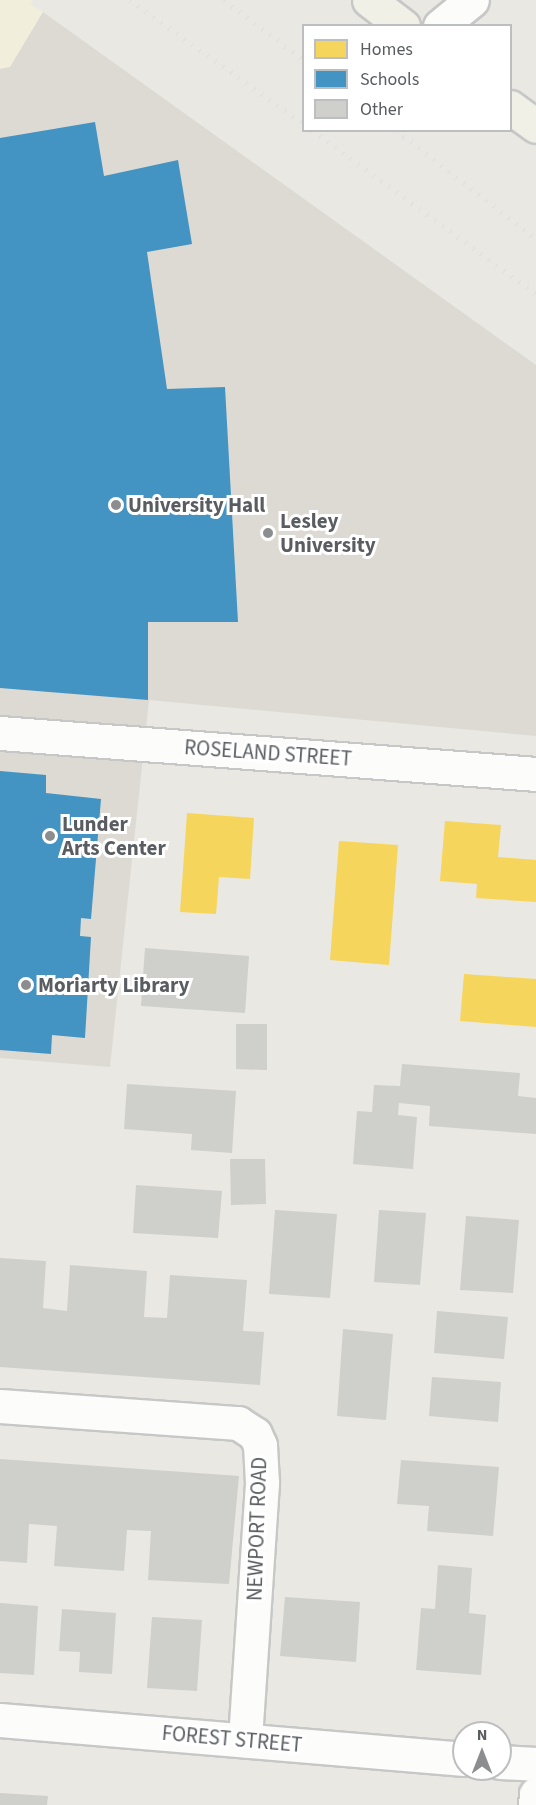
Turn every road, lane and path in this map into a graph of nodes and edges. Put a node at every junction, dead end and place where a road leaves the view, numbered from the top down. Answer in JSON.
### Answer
{"nodes":[{"id":1,"x":369,"y":0,"type":"edge"},
{"id":2,"x":472,"y":0,"type":"edge"},
{"id":3,"x":400,"y":24,"type":"edge"},
{"id":4,"x":442,"y":24,"type":"edge"},
{"id":5,"x":512,"y":108,"type":"edge"},
{"id":6,"x":536,"y":126,"type":"edge"},
{"id":7,"x":0,"y":733,"type":"edge"},
{"id":8,"x":536,"y":774,"type":"edge"},
{"id":9,"x":0,"y":1406,"type":"edge"},
{"id":10,"x":0,"y":1720,"type":"edge"},
{"id":11,"x":245,"y":1740,"type":"junction"},
{"id":12,"x":452,"y":1758,"type":"edge"},
{"id":13,"x":512,"y":1763,"type":"edge"},
{"id":14,"x":536,"y":1764,"type":"edge"},
{"id":15,"x":536,"y":1794,"type":"edge"},
{"id":16,"x":535,"y":1805,"type":"edge"}],
"edges":[{"from":1,"to":3,"type":"main road"},
{"from":2,"to":4,"type":"street"},
{"from":5,"to":6,"type":"main road"},
{"from":7,"to":8,"type":"street","name":"ROSELAND STREET"},
{"from":9,"to":11,"type":"street","name":"NEWPORT ROAD"},
{"from":10,"to":11,"type":"street","name":"FOREST STREET"},
{"from":11,"to":12,"type":"street","name":"FOREST STREET"},
{"from":13,"to":14,"type":"street"},
{"from":15,"to":16,"type":"street"}]}
